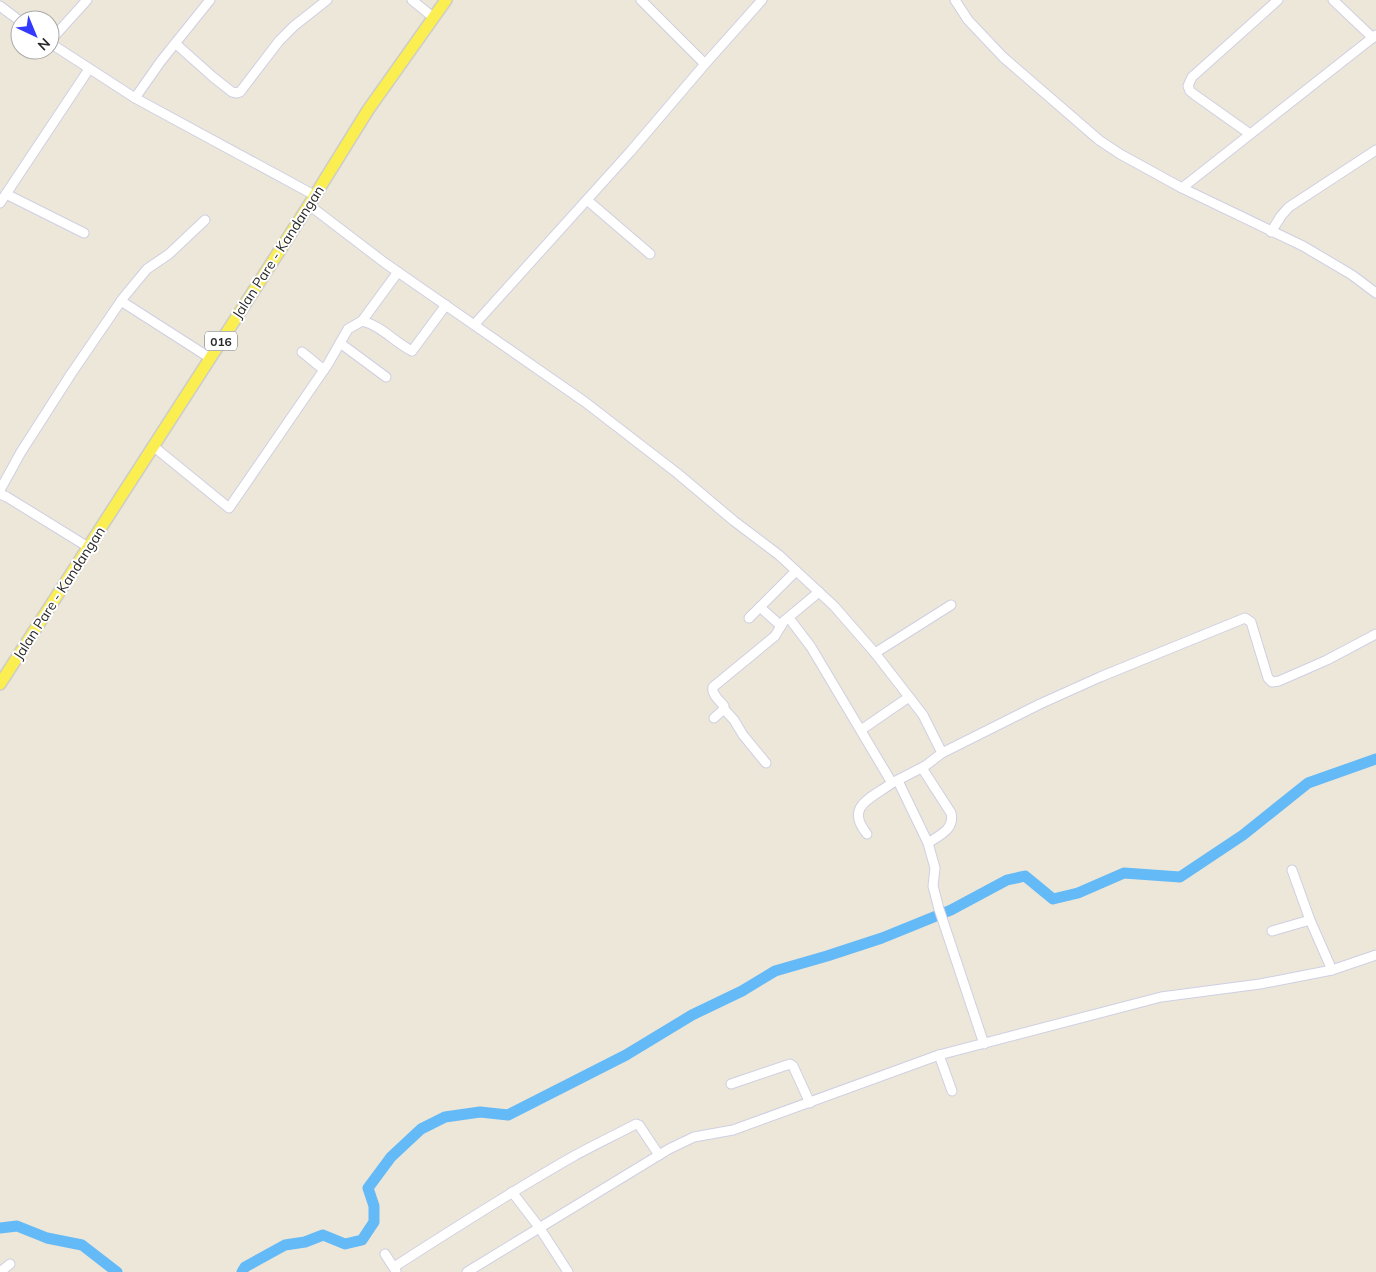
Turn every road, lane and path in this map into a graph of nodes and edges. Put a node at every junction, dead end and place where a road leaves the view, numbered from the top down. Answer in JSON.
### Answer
{"nodes":[{"id":1,"x":87,"y":0,"type":"edge"},
{"id":2,"x":210,"y":0,"type":"edge"},
{"id":3,"x":328,"y":0,"type":"edge"},
{"id":4,"x":412,"y":0,"type":"edge"},
{"id":5,"x":446,"y":0,"type":"edge"},
{"id":6,"x":641,"y":0,"type":"edge"},
{"id":7,"x":762,"y":0,"type":"edge"},
{"id":8,"x":955,"y":0,"type":"edge"},
{"id":9,"x":1278,"y":0,"type":"edge"},
{"id":10,"x":1333,"y":0,"type":"edge"},
{"id":11,"x":434,"y":18,"type":"junction"},
{"id":12,"x":60,"y":31,"type":"edge"},
{"id":13,"x":1374,"y":40,"type":"edge"},
{"id":14,"x":176,"y":44,"type":"junction"},
{"id":15,"x":60,"y":49,"type":"edge"},
{"id":16,"x":705,"y":64,"type":"junction"},
{"id":17,"x":89,"y":69,"type":"junction"},
{"id":18,"x":135,"y":98,"type":"junction"},
{"id":19,"x":1250,"y":134,"type":"junction"},
{"id":20,"x":1376,"y":150,"type":"edge"},
{"id":21,"x":1182,"y":188,"type":"junction"},
{"id":22,"x":6,"y":194,"type":"junction"},
{"id":23,"x":311,"y":200,"type":"junction"},
{"id":24,"x":587,"y":200,"type":"junction"},
{"id":25,"x":0,"y":203,"type":"edge"},
{"id":26,"x":205,"y":220,"type":"dead end"},
{"id":27,"x":1272,"y":232,"type":"junction"},
{"id":28,"x":84,"y":233,"type":"dead end"},
{"id":29,"x":650,"y":254,"type":"dead end"},
{"id":30,"x":398,"y":272,"type":"junction"},
{"id":31,"x":1374,"y":288,"type":"edge"},
{"id":32,"x":121,"y":302,"type":"junction"},
{"id":33,"x":446,"y":305,"type":"junction"},
{"id":34,"x":362,"y":321,"type":"junction"},
{"id":35,"x":474,"y":325,"type":"junction"},
{"id":36,"x":340,"y":343,"type":"junction"},
{"id":37,"x":302,"y":352,"type":"dead end"},
{"id":38,"x":210,"y":358,"type":"junction"},
{"id":39,"x":324,"y":370,"type":"junction"},
{"id":40,"x":386,"y":376,"type":"dead end"},
{"id":41,"x":152,"y":446,"type":"junction"},
{"id":42,"x":0,"y":490,"type":"edge"},
{"id":43,"x":0,"y":494,"type":"edge"},
{"id":44,"x":88,"y":547,"type":"junction"},
{"id":45,"x":796,"y":571,"type":"junction"},
{"id":46,"x":818,"y":592,"type":"junction"},
{"id":47,"x":951,"y":605,"type":"dead end"},
{"id":48,"x":760,"y":607,"type":"junction"},
{"id":49,"x":749,"y":618,"type":"dead end"},
{"id":50,"x":789,"y":618,"type":"junction"},
{"id":51,"x":781,"y":626,"type":"junction"},
{"id":52,"x":1376,"y":634,"type":"edge"},
{"id":53,"x":876,"y":653,"type":"junction"},
{"id":54,"x":0,"y":684,"type":"edge"},
{"id":55,"x":909,"y":698,"type":"junction"},
{"id":56,"x":724,"y":709,"type":"junction"},
{"id":57,"x":714,"y":718,"type":"dead end"},
{"id":58,"x":861,"y":730,"type":"junction"},
{"id":59,"x":942,"y":753,"type":"junction"},
{"id":60,"x":766,"y":763,"type":"dead end"},
{"id":61,"x":922,"y":768,"type":"junction"},
{"id":62,"x":895,"y":782,"type":"junction"},
{"id":63,"x":866,"y":834,"type":"dead end"},
{"id":64,"x":928,"y":843,"type":"junction"},
{"id":65,"x":1292,"y":870,"type":"dead end"},
{"id":66,"x":1310,"y":920,"type":"junction"},
{"id":67,"x":1272,"y":931,"type":"dead end"},
{"id":68,"x":1376,"y":955,"type":"edge"},
{"id":69,"x":1332,"y":970,"type":"junction"},
{"id":70,"x":984,"y":1044,"type":"junction"},
{"id":71,"x":939,"y":1055,"type":"junction"},
{"id":72,"x":731,"y":1084,"type":"dead end"},
{"id":73,"x":952,"y":1091,"type":"dead end"},
{"id":74,"x":810,"y":1103,"type":"junction"},
{"id":75,"x":659,"y":1155,"type":"junction"},
{"id":76,"x":512,"y":1192,"type":"junction"},
{"id":77,"x":539,"y":1227,"type":"junction"},
{"id":78,"x":385,"y":1254,"type":"dead end"},
{"id":79,"x":10,"y":1264,"type":"dead end"},
{"id":80,"x":395,"y":1270,"type":"edge"},
{"id":81,"x":0,"y":1272,"type":"edge"},
{"id":82,"x":467,"y":1272,"type":"edge"},
{"id":83,"x":568,"y":1272,"type":"edge"}],
"edges":[{"from":1,"to":12,"type":"street"},
{"from":2,"to":14,"type":"street"},
{"from":3,"to":14,"type":"street"},
{"from":4,"to":11,"type":"street"},
{"from":5,"to":11,"type":"main road","name":"Jalan Pare - Kandangan","number":"016"},
{"from":6,"to":16,"type":"street"},
{"from":7,"to":16,"type":"street"},
{"from":8,"to":21,"type":"street"},
{"from":9,"to":19,"type":"street"},
{"from":10,"to":13,"type":"street"},
{"from":11,"to":23,"type":"main road","name":"Jalan Pare - Kandangan","number":"016"},
{"from":13,"to":19,"type":"street"},
{"from":14,"to":18,"type":"street"},
{"from":15,"to":17,"type":"street"},
{"from":16,"to":24,"type":"street"},
{"from":17,"to":18,"type":"street"},
{"from":17,"to":22,"type":"street"},
{"from":18,"to":23,"type":"street"},
{"from":19,"to":21,"type":"street"},
{"from":20,"to":27,"type":"street"},
{"from":21,"to":27,"type":"street"},
{"from":22,"to":25,"type":"street"},
{"from":22,"to":28,"type":"street"},
{"from":23,"to":30,"type":"street"},
{"from":23,"to":38,"type":"main road","name":"Jalan Pare - Kandangan","number":"016"},
{"from":24,"to":29,"type":"street"},
{"from":24,"to":35,"type":"street"},
{"from":26,"to":32,"type":"street"},
{"from":27,"to":31,"type":"street"},
{"from":30,"to":33,"type":"street"},
{"from":30,"to":34,"type":"street"},
{"from":32,"to":38,"type":"street"},
{"from":32,"to":42,"type":"street"},
{"from":33,"to":34,"type":"street"},
{"from":33,"to":35,"type":"street"},
{"from":34,"to":36,"type":"street"},
{"from":35,"to":45,"type":"street"},
{"from":36,"to":39,"type":"street"},
{"from":36,"to":40,"type":"street"},
{"from":37,"to":39,"type":"street"},
{"from":38,"to":41,"type":"main road","name":"Jalan Pare - Kandangan","number":"016"},
{"from":39,"to":41,"type":"street"},
{"from":41,"to":44,"type":"main road","name":"Jalan Pare - Kandangan","number":"016"},
{"from":43,"to":44,"type":"street"},
{"from":44,"to":54,"type":"main road","name":"Jalan Pare - Kandangan","number":"016"},
{"from":45,"to":46,"type":"street"},
{"from":45,"to":48,"type":"street"},
{"from":46,"to":50,"type":"street"},
{"from":46,"to":53,"type":"street"},
{"from":47,"to":53,"type":"street"},
{"from":48,"to":49,"type":"street"},
{"from":48,"to":51,"type":"street"},
{"from":50,"to":51,"type":"street"},
{"from":50,"to":58,"type":"street"},
{"from":51,"to":56,"type":"street"},
{"from":52,"to":59,"type":"street"},
{"from":53,"to":55,"type":"street"},
{"from":55,"to":58,"type":"street"},
{"from":55,"to":59,"type":"street"},
{"from":56,"to":57,"type":"street"},
{"from":56,"to":60,"type":"street"},
{"from":58,"to":62,"type":"street"},
{"from":59,"to":61,"type":"street"},
{"from":61,"to":62,"type":"street"},
{"from":61,"to":64,"type":"street"},
{"from":62,"to":63,"type":"street"},
{"from":62,"to":64,"type":"street"},
{"from":64,"to":70,"type":"street"},
{"from":65,"to":66,"type":"street"},
{"from":66,"to":67,"type":"street"},
{"from":66,"to":69,"type":"street"},
{"from":68,"to":69,"type":"street"},
{"from":69,"to":70,"type":"street"},
{"from":70,"to":71,"type":"street"},
{"from":71,"to":73,"type":"street"},
{"from":71,"to":74,"type":"street"},
{"from":72,"to":74,"type":"street"},
{"from":74,"to":75,"type":"street"},
{"from":75,"to":76,"type":"street"},
{"from":75,"to":77,"type":"street"},
{"from":76,"to":77,"type":"street"},
{"from":76,"to":80,"type":"street"},
{"from":77,"to":82,"type":"street"},
{"from":77,"to":83,"type":"street"},
{"from":78,"to":80,"type":"street"},
{"from":79,"to":81,"type":"street"}]}
